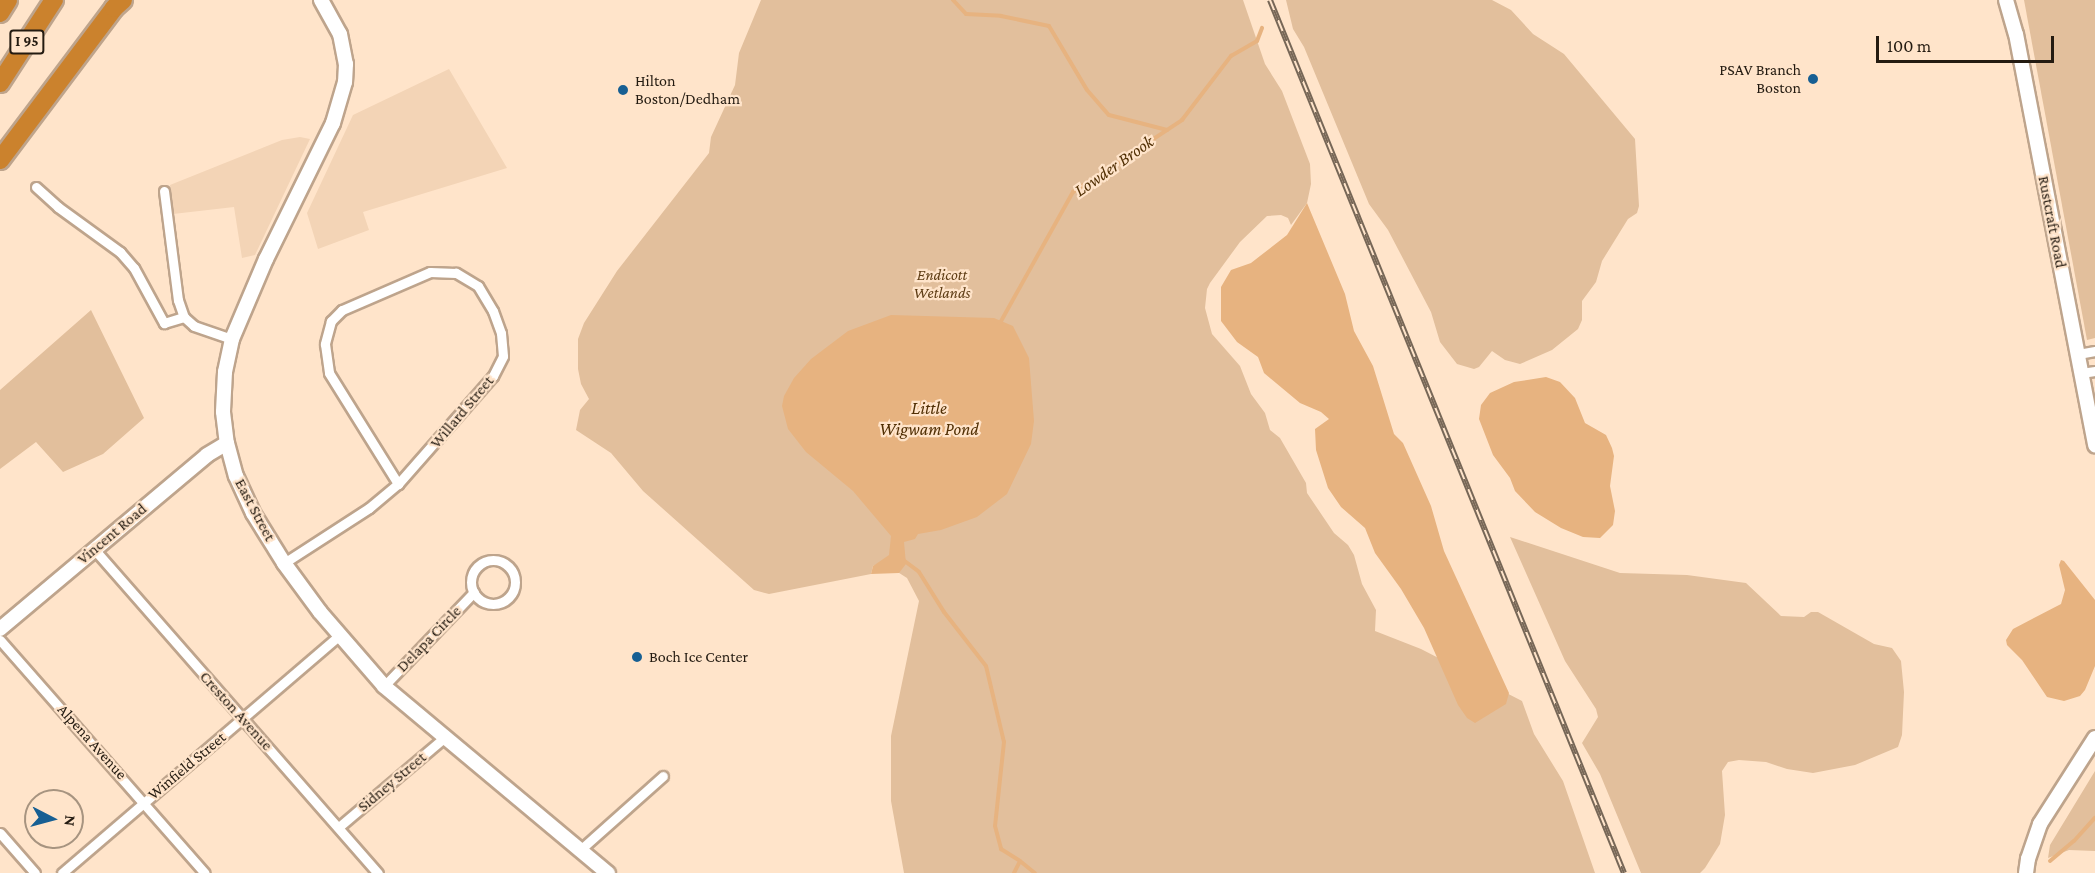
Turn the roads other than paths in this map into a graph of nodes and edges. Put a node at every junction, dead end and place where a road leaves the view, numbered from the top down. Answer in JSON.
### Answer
{"nodes":[{"id":1,"x":8,"y":0,"type":"edge"},
{"id":2,"x":54,"y":0,"type":"edge"},
{"id":3,"x":123,"y":0,"type":"edge"},
{"id":4,"x":132,"y":0,"type":"edge"},
{"id":5,"x":321,"y":0,"type":"edge"},
{"id":6,"x":2006,"y":0,"type":"edge"},
{"id":7,"x":0,"y":13,"type":"edge"},
{"id":8,"x":105,"y":22,"type":"junction"},
{"id":9,"x":0,"y":83,"type":"edge"},
{"id":10,"x":0,"y":160,"type":"edge"},
{"id":11,"x":36,"y":187,"type":"dead end"},
{"id":12,"x":164,"y":191,"type":"dead end"},
{"id":13,"x":184,"y":317,"type":"junction"},
{"id":14,"x":232,"y":339,"type":"junction"},
{"id":15,"x":2095,"y":351,"type":"edge"},
{"id":16,"x":2078,"y":354,"type":"junction"},
{"id":17,"x":2088,"y":372,"type":"edge"},
{"id":18,"x":227,"y":443,"type":"junction"},
{"id":19,"x":2095,"y":445,"type":"edge"},
{"id":20,"x":398,"y":484,"type":"junction"},
{"id":21,"x":94,"y":549,"type":"junction"},
{"id":22,"x":284,"y":563,"type":"junction"},
{"id":23,"x":474,"y":592,"type":"junction"},
{"id":24,"x":0,"y":629,"type":"edge"},
{"id":25,"x":340,"y":635,"type":"junction"},
{"id":26,"x":0,"y":640,"type":"edge"},
{"id":27,"x":384,"y":686,"type":"junction"},
{"id":28,"x":242,"y":719,"type":"junction"},
{"id":29,"x":445,"y":737,"type":"junction"},
{"id":30,"x":2095,"y":738,"type":"edge"},
{"id":31,"x":663,"y":776,"type":"dead end"},
{"id":32,"x":143,"y":803,"type":"junction"},
{"id":33,"x":340,"y":826,"type":"junction"},
{"id":34,"x":0,"y":833,"type":"edge"},
{"id":35,"x":580,"y":850,"type":"junction"},
{"id":36,"x":35,"y":873,"type":"edge"},
{"id":37,"x":62,"y":873,"type":"edge"},
{"id":38,"x":205,"y":873,"type":"edge"},
{"id":39,"x":378,"y":873,"type":"edge"},
{"id":40,"x":608,"y":873,"type":"edge"},
{"id":41,"x":2026,"y":873,"type":"edge"}],
"edges":[{"from":1,"to":7,"type":"highway","number":"I 95"},
{"from":2,"to":9,"type":"highway","number":"I 95"},
{"from":3,"to":8,"type":"highway"},
{"from":4,"to":8,"type":"highway"},
{"from":5,"to":14,"type":"main road","name":"East Street"},
{"from":6,"to":16,"type":"main road","name":"Rustcraft Road"},
{"from":8,"to":10,"type":"highway"},
{"from":11,"to":13,"type":"street"},
{"from":12,"to":13,"type":"street"},
{"from":13,"to":14,"type":"street"},
{"from":14,"to":18,"type":"main road","name":"East Street"},
{"from":15,"to":16,"type":"street"},
{"from":16,"to":17,"type":"main road","name":"Rustcraft Road"},
{"from":17,"to":19,"type":"main road","name":"Rustcraft Road"},
{"from":18,"to":21,"type":"main road","name":"Vincent Road"},
{"from":18,"to":22,"type":"main road","name":"East Street"},
{"from":20,"to":20,"type":"street","name":"Willard Street"},
{"from":20,"to":22,"type":"street","name":"Willard Street"},
{"from":21,"to":24,"type":"main road","name":"Vincent Road"},
{"from":21,"to":28,"type":"street","name":"Creston Avenue"},
{"from":22,"to":25,"type":"main road","name":"East Street"},
{"from":23,"to":23,"type":"street","name":"Delapa Circle"},
{"from":23,"to":27,"type":"street","name":"Delapa Circle"},
{"from":25,"to":27,"type":"main road","name":"East Street"},
{"from":25,"to":28,"type":"street","name":"Winfield Street"},
{"from":26,"to":32,"type":"street","name":"Alpena Avenue"},
{"from":27,"to":29,"type":"main road","name":"East Street"},
{"from":28,"to":32,"type":"street","name":"Winfield Street"},
{"from":28,"to":33,"type":"street","name":"Creston Avenue"},
{"from":29,"to":33,"type":"street","name":"Sidney Street"},
{"from":29,"to":35,"type":"main road","name":"East Street"},
{"from":30,"to":41,"type":"main road"},
{"from":31,"to":35,"type":"street"},
{"from":32,"to":37,"type":"street","name":"Winfield Street"},
{"from":32,"to":38,"type":"street","name":"Alpena Avenue"},
{"from":33,"to":39,"type":"street","name":"Creston Avenue"},
{"from":34,"to":36,"type":"street"},
{"from":35,"to":40,"type":"main road","name":"East Street"}]}
